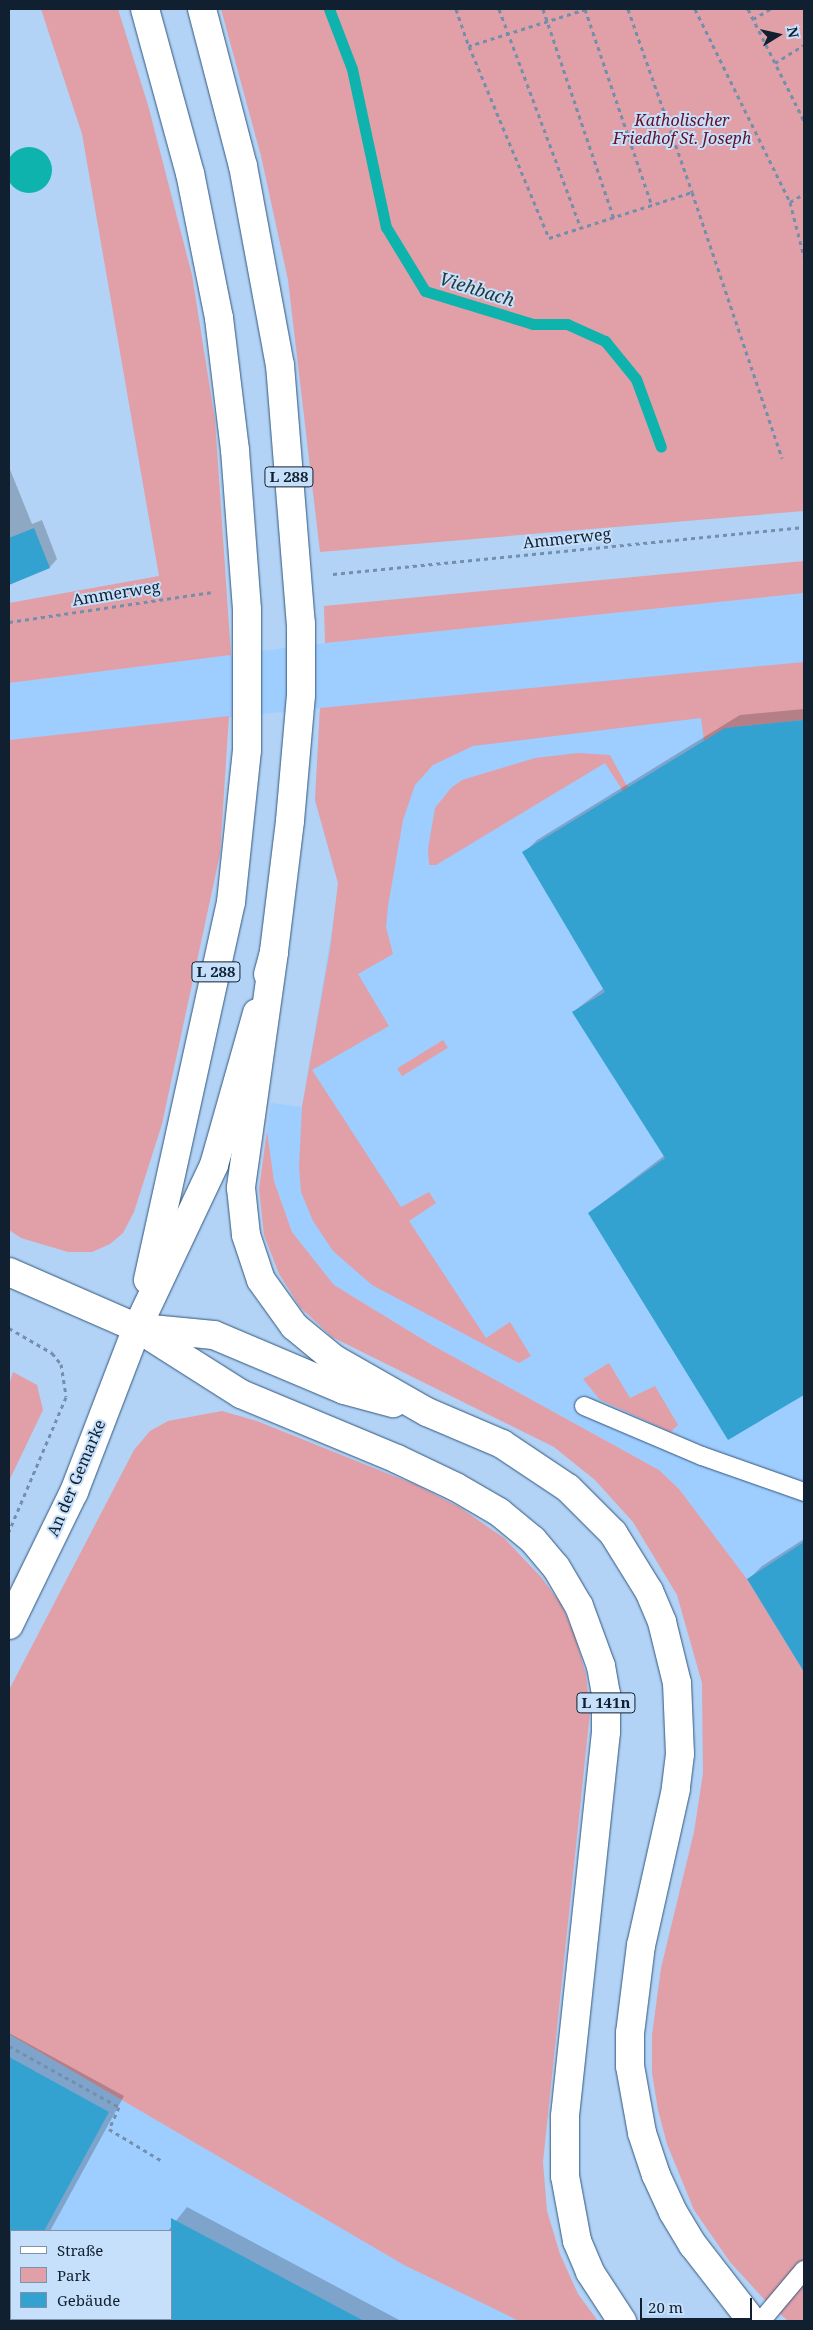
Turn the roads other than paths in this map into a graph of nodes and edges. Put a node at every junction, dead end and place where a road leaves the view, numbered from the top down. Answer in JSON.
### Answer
{"nodes":[{"id":1,"x":145,"y":9,"type":"edge"},
{"id":2,"x":202,"y":9,"type":"edge"},
{"id":3,"x":274,"y":952,"type":"junction"},
{"id":4,"x":9,"y":1272,"type":"edge"},
{"id":5,"x":137,"y":1328,"type":"junction"},
{"id":6,"x":584,"y":1406,"type":"dead end"},
{"id":7,"x":427,"y":1412,"type":"junction"},
{"id":8,"x":804,"y":1492,"type":"edge"},
{"id":9,"x":9,"y":1625,"type":"edge"},
{"id":10,"x":804,"y":2270,"type":"edge"},
{"id":11,"x":753,"y":2320,"type":"edge"},
{"id":12,"x":622,"y":2321,"type":"edge"}],
"edges":[{"from":1,"to":5,"type":"main road","number":"L 288"},
{"from":2,"to":3,"type":"main road","number":"L 288"},
{"from":3,"to":5,"type":"main road","number":"L 288"},
{"from":3,"to":7,"type":"main road","number":"L 288"},
{"from":4,"to":5,"type":"main road"},
{"from":5,"to":7,"type":"main road"},
{"from":5,"to":9,"type":"main road","name":"An der Gemarke","number":"L 288"},
{"from":5,"to":12,"type":"main road","number":"L 141n"},
{"from":6,"to":8,"type":"lane"},
{"from":7,"to":11,"type":"main road"},
{"from":10,"to":11,"type":"lane"}]}
